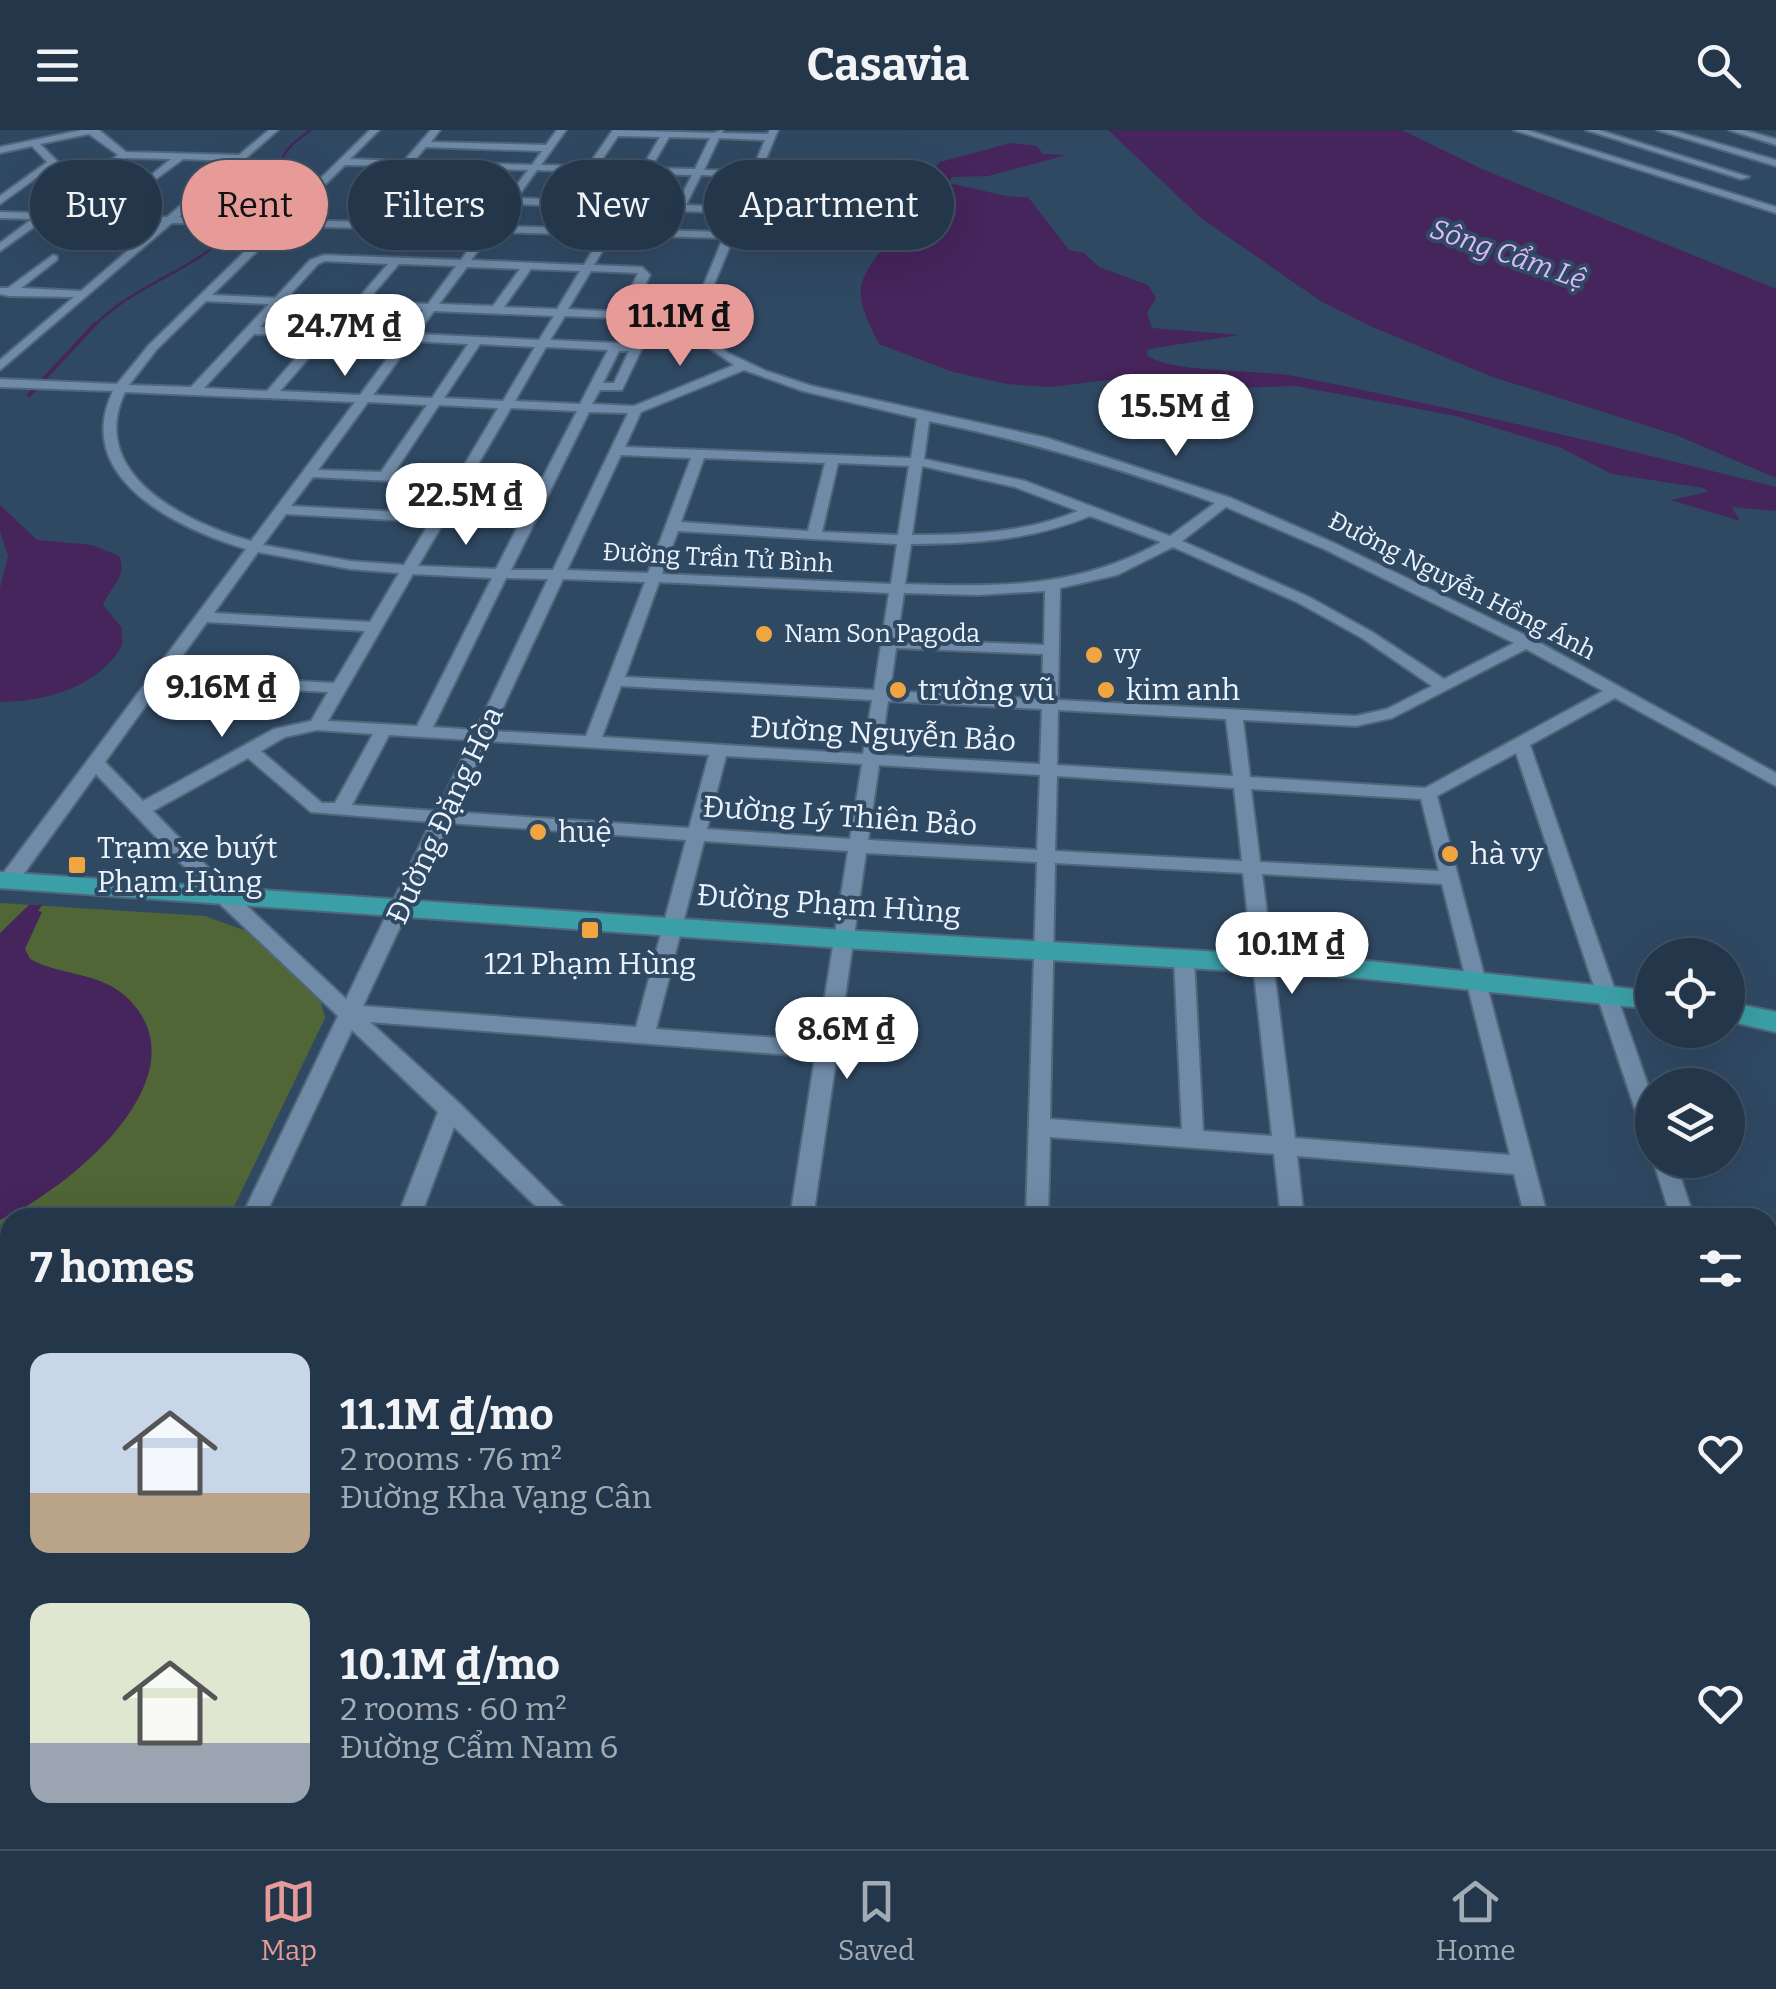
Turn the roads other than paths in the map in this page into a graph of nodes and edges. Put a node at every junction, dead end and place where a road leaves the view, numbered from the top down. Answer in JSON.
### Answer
{"nodes":[{"id":1,"x":38,"y":130,"type":"edge"},
{"id":2,"x":93,"y":130,"type":"edge"},
{"id":3,"x":274,"y":130,"type":"edge"},
{"id":4,"x":375,"y":130,"type":"edge"},
{"id":5,"x":436,"y":130,"type":"edge"},
{"id":6,"x":494,"y":130,"type":"edge"},
{"id":7,"x":562,"y":130,"type":"edge"},
{"id":8,"x":1518,"y":130,"type":"edge"},
{"id":9,"x":1590,"y":130,"type":"edge"},
{"id":10,"x":1634,"y":130,"type":"edge"},
{"id":11,"x":1661,"y":130,"type":"edge"},
{"id":12,"x":1734,"y":130,"type":"edge"},
{"id":13,"x":616,"y":131,"type":"edge"},
{"id":14,"x":668,"y":132,"type":"edge"},
{"id":15,"x":718,"y":133,"type":"edge"},
{"id":16,"x":772,"y":134,"type":"edge"},
{"id":17,"x":1613,"y":137,"type":"junction"},
{"id":18,"x":0,"y":138,"type":"edge"},
{"id":19,"x":1776,"y":142,"type":"edge"},
{"id":20,"x":34,"y":143,"type":"junction"},
{"id":21,"x":424,"y":144,"type":"junction"},
{"id":22,"x":480,"y":146,"type":"junction"},
{"id":23,"x":550,"y":148,"type":"junction"},
{"id":24,"x":0,"y":150,"type":"edge"},
{"id":25,"x":1580,"y":150,"type":"junction"},
{"id":26,"x":124,"y":154,"type":"junction"},
{"id":27,"x":181,"y":156,"type":"junction"},
{"id":28,"x":241,"y":158,"type":"junction"},
{"id":29,"x":116,"y":160,"type":"edge"},
{"id":30,"x":409,"y":160,"type":"edge"},
{"id":31,"x":596,"y":160,"type":"edge"},
{"id":32,"x":651,"y":160,"type":"edge"},
{"id":33,"x":760,"y":160,"type":"edge"},
{"id":34,"x":342,"y":162,"type":"junction"},
{"id":35,"x":348,"y":162,"type":"edge"},
{"id":36,"x":1776,"y":163,"type":"edge"},
{"id":37,"x":521,"y":168,"type":"edge"},
{"id":38,"x":534,"y":168,"type":"junction"},
{"id":39,"x":541,"y":168,"type":"edge"},
{"id":40,"x":162,"y":171,"type":"edge"},
{"id":41,"x":684,"y":172,"type":"edge"},
{"id":42,"x":698,"y":172,"type":"junction"},
{"id":43,"x":704,"y":172,"type":"edge"},
{"id":44,"x":328,"y":176,"type":"edge"},
{"id":45,"x":1744,"y":177,"type":"dead end"},
{"id":46,"x":521,"y":186,"type":"edge"},
{"id":47,"x":684,"y":200,"type":"edge"},
{"id":48,"x":0,"y":201,"type":"edge"},
{"id":49,"x":1776,"y":210,"type":"edge"},
{"id":50,"x":0,"y":215,"type":"edge"},
{"id":51,"x":30,"y":216,"type":"edge"},
{"id":52,"x":162,"y":220,"type":"edge"},
{"id":53,"x":169,"y":220,"type":"junction"},
{"id":54,"x":182,"y":220,"type":"edge"},
{"id":55,"x":30,"y":225,"type":"edge"},
{"id":56,"x":0,"y":248,"type":"edge"},
{"id":57,"x":253,"y":250,"type":"edge"},
{"id":58,"x":473,"y":250,"type":"edge"},
{"id":59,"x":598,"y":250,"type":"edge"},
{"id":60,"x":721,"y":250,"type":"edge"},
{"id":61,"x":54,"y":258,"type":"dead end"},
{"id":62,"x":397,"y":260,"type":"junction"},
{"id":63,"x":464,"y":262,"type":"junction"},
{"id":64,"x":528,"y":265,"type":"junction"},
{"id":65,"x":588,"y":267,"type":"junction"},
{"id":66,"x":6,"y":291,"type":"edge"},
{"id":67,"x":84,"y":294,"type":"junction"},
{"id":68,"x":204,"y":298,"type":"junction"},
{"id":69,"x":0,"y":301,"type":"edge"},
{"id":70,"x":280,"y":301,"type":"junction"},
{"id":71,"x":358,"y":304,"type":"junction"},
{"id":72,"x":430,"y":308,"type":"junction"},
{"id":73,"x":496,"y":310,"type":"junction"},
{"id":74,"x":561,"y":313,"type":"junction"},
{"id":75,"x":624,"y":316,"type":"junction"},
{"id":76,"x":696,"y":318,"type":"junction"},
{"id":77,"x":252,"y":330,"type":"junction"},
{"id":78,"x":323,"y":334,"type":"junction"},
{"id":79,"x":407,"y":338,"type":"junction"},
{"id":80,"x":476,"y":341,"type":"junction"},
{"id":81,"x":543,"y":344,"type":"junction"},
{"id":82,"x":0,"y":366,"type":"edge"},
{"id":83,"x":740,"y":367,"type":"junction"},
{"id":84,"x":0,"y":383,"type":"edge"},
{"id":85,"x":120,"y":389,"type":"junction"},
{"id":86,"x":194,"y":392,"type":"junction"},
{"id":87,"x":269,"y":396,"type":"junction"},
{"id":88,"x":361,"y":401,"type":"junction"},
{"id":89,"x":434,"y":403,"type":"junction"},
{"id":90,"x":506,"y":406,"type":"junction"},
{"id":91,"x":584,"y":409,"type":"junction"},
{"id":92,"x":636,"y":410,"type":"junction"},
{"id":93,"x":924,"y":413,"type":"junction"},
{"id":94,"x":616,"y":451,"type":"junction"},
{"id":95,"x":699,"y":454,"type":"junction"},
{"id":96,"x":832,"y":460,"type":"junction"},
{"id":97,"x":917,"y":462,"type":"junction"},
{"id":98,"x":307,"y":473,"type":"junction"},
{"id":99,"x":385,"y":476,"type":"junction"},
{"id":100,"x":463,"y":480,"type":"junction"},
{"id":101,"x":1226,"y":500,"type":"junction"},
{"id":102,"x":279,"y":510,"type":"junction"},
{"id":103,"x":1087,"y":512,"type":"junction"},
{"id":104,"x":440,"y":518,"type":"junction"},
{"id":105,"x":672,"y":526,"type":"junction"},
{"id":106,"x":816,"y":533,"type":"junction"},
{"id":107,"x":907,"y":537,"type":"junction"},
{"id":108,"x":1175,"y":543,"type":"junction"},
{"id":109,"x":251,"y":548,"type":"junction"},
{"id":110,"x":411,"y":568,"type":"junction"},
{"id":111,"x":502,"y":571,"type":"junction"},
{"id":112,"x":557,"y":574,"type":"junction"},
{"id":113,"x":652,"y":578,"type":"junction"},
{"id":114,"x":1053,"y":586,"type":"junction"},
{"id":115,"x":899,"y":589,"type":"junction"},
{"id":116,"x":200,"y":617,"type":"junction"},
{"id":117,"x":376,"y":627,"type":"junction"},
{"id":118,"x":1528,"y":642,"type":"junction"},
{"id":119,"x":891,"y":643,"type":"junction"},
{"id":120,"x":1052,"y":650,"type":"junction"},
{"id":121,"x":156,"y":678,"type":"junction"},
{"id":122,"x":615,"y":681,"type":"junction"},
{"id":123,"x":1443,"y":686,"type":"junction"},
{"id":124,"x":339,"y":688,"type":"junction"},
{"id":125,"x":1615,"y":691,"type":"junction"},
{"id":126,"x":883,"y":696,"type":"junction"},
{"id":127,"x":1050,"y":704,"type":"junction"},
{"id":128,"x":1234,"y":714,"type":"junction"},
{"id":129,"x":318,"y":725,"type":"junction"},
{"id":130,"x":384,"y":729,"type":"junction"},
{"id":131,"x":422,"y":732,"type":"junction"},
{"id":132,"x":482,"y":736,"type":"junction"},
{"id":133,"x":1521,"y":742,"type":"junction"},
{"id":134,"x":592,"y":743,"type":"junction"},
{"id":135,"x":251,"y":751,"type":"junction"},
{"id":136,"x":718,"y":752,"type":"junction"},
{"id":137,"x":94,"y":761,"type":"junction"},
{"id":138,"x":872,"y":762,"type":"junction"},
{"id":139,"x":1049,"y":772,"type":"junction"},
{"id":140,"x":1776,"y":780,"type":"edge"},
{"id":141,"x":1242,"y":783,"type":"junction"},
{"id":142,"x":1428,"y":794,"type":"junction"},
{"id":143,"x":143,"y":809,"type":"junction"},
{"id":144,"x":340,"y":810,"type":"junction"},
{"id":145,"x":445,"y":817,"type":"junction"},
{"id":146,"x":697,"y":834,"type":"junction"},
{"id":147,"x":858,"y":846,"type":"junction"},
{"id":148,"x":1046,"y":856,"type":"junction"},
{"id":149,"x":1251,"y":866,"type":"junction"},
{"id":150,"x":1448,"y":878,"type":"junction"},
{"id":151,"x":4,"y":881,"type":"edge"},
{"id":152,"x":226,"y":898,"type":"junction"},
{"id":153,"x":402,"y":908,"type":"junction"},
{"id":154,"x":672,"y":927,"type":"junction"},
{"id":155,"x":842,"y":940,"type":"junction"},
{"id":156,"x":1044,"y":949,"type":"junction"},
{"id":157,"x":1184,"y":958,"type":"junction"},
{"id":158,"x":1262,"y":963,"type":"junction"},
{"id":159,"x":1472,"y":979,"type":"junction"},
{"id":160,"x":1607,"y":993,"type":"junction"},
{"id":161,"x":1635,"y":997,"type":"edge"},
{"id":162,"x":352,"y":1012,"type":"junction"},
{"id":163,"x":1745,"y":1016,"type":"edge"},
{"id":164,"x":1776,"y":1022,"type":"edge"},
{"id":165,"x":644,"y":1036,"type":"junction"},
{"id":166,"x":826,"y":1050,"type":"junction"},
{"id":167,"x":1635,"y":1076,"type":"edge"},
{"id":168,"x":450,"y":1108,"type":"junction"},
{"id":169,"x":1040,"y":1127,"type":"junction"},
{"id":170,"x":1192,"y":1140,"type":"junction"},
{"id":171,"x":1284,"y":1147,"type":"junction"},
{"id":172,"x":1523,"y":1164,"type":"junction"},
{"id":173,"x":1670,"y":1178,"type":"edge"},
{"id":174,"x":257,"y":1208,"type":"edge"},
{"id":175,"x":412,"y":1208,"type":"edge"},
{"id":176,"x":554,"y":1208,"type":"edge"},
{"id":177,"x":802,"y":1208,"type":"edge"},
{"id":178,"x":1037,"y":1208,"type":"edge"},
{"id":179,"x":1291,"y":1208,"type":"edge"},
{"id":180,"x":1534,"y":1208,"type":"edge"},
{"id":181,"x":1680,"y":1208,"type":"edge"}],
"edges":[{"from":1,"to":18,"type":"street"},
{"from":2,"to":20,"type":"street"},
{"from":2,"to":26,"type":"street"},
{"from":3,"to":28,"type":"street"},
{"from":4,"to":34,"type":"street","name":"Đường Trần Tử Bình"},
{"from":5,"to":21,"type":"street"},
{"from":6,"to":22,"type":"street"},
{"from":7,"to":23,"type":"street"},
{"from":8,"to":25,"type":"street"},
{"from":9,"to":17,"type":"street"},
{"from":10,"to":17,"type":"street"},
{"from":11,"to":36,"type":"street"},
{"from":12,"to":19,"type":"street"},
{"from":13,"to":14,"type":"street"},
{"from":13,"to":31,"type":"street"},
{"from":14,"to":15,"type":"street"},
{"from":14,"to":32,"type":"street"},
{"from":15,"to":16,"type":"street"},
{"from":15,"to":42,"type":"street"},
{"from":16,"to":33,"type":"street"},
{"from":17,"to":25,"type":"street"},
{"from":17,"to":45,"type":"street"},
{"from":20,"to":24,"type":"street"},
{"from":20,"to":48,"type":"street"},
{"from":21,"to":22,"type":"street"},
{"from":21,"to":30,"type":"street"},
{"from":22,"to":23,"type":"street"},
{"from":23,"to":38,"type":"street"},
{"from":25,"to":49,"type":"street"},
{"from":26,"to":27,"type":"street"},
{"from":26,"to":29,"type":"street"},
{"from":27,"to":28,"type":"street"},
{"from":27,"to":40,"type":"street"},
{"from":28,"to":53,"type":"street"},
{"from":34,"to":35,"type":"street"},
{"from":34,"to":44,"type":"street","name":"Đường Trần Tử Bình"},
{"from":37,"to":38,"type":"street"},
{"from":38,"to":39,"type":"street"},
{"from":38,"to":46,"type":"street"},
{"from":41,"to":42,"type":"street"},
{"from":42,"to":43,"type":"street"},
{"from":42,"to":47,"type":"street"},
{"from":50,"to":51,"type":"street"},
{"from":52,"to":53,"type":"street"},
{"from":53,"to":54,"type":"street"},
{"from":53,"to":67,"type":"street"},
{"from":55,"to":56,"type":"street"},
{"from":57,"to":68,"type":"street","name":"Đường Trần Tử Bình"},
{"from":58,"to":63,"type":"street"},
{"from":59,"to":65,"type":"street"},
{"from":60,"to":76,"type":"street"},
{"from":61,"to":66,"type":"street"},
{"from":62,"to":63,"type":"street"},
{"from":62,"to":70,"type":"street"},
{"from":62,"to":71,"type":"street"},
{"from":63,"to":64,"type":"street"},
{"from":63,"to":72,"type":"street"},
{"from":64,"to":65,"type":"street"},
{"from":64,"to":73,"type":"street"},
{"from":65,"to":74,"type":"street"},
{"from":65,"to":75,"type":"street"},
{"from":66,"to":67,"type":"street"},
{"from":66,"to":69,"type":"street"},
{"from":67,"to":82,"type":"street"},
{"from":68,"to":70,"type":"street"},
{"from":68,"to":85,"type":"street","name":"Đường Trần Tử Bình"},
{"from":70,"to":71,"type":"street"},
{"from":70,"to":77,"type":"street"},
{"from":71,"to":72,"type":"street"},
{"from":72,"to":73,"type":"street"},
{"from":72,"to":79,"type":"street"},
{"from":73,"to":74,"type":"street"},
{"from":74,"to":75,"type":"street"},
{"from":74,"to":81,"type":"street"},
{"from":75,"to":76,"type":"street"},
{"from":76,"to":83,"type":"street","name":"Đường Nguyễn Hồng Ánh"},
{"from":77,"to":78,"type":"street"},
{"from":77,"to":86,"type":"street"},
{"from":78,"to":79,"type":"street"},
{"from":78,"to":87,"type":"street"},
{"from":79,"to":80,"type":"street"},
{"from":79,"to":88,"type":"street"},
{"from":80,"to":81,"type":"street"},
{"from":80,"to":89,"type":"street"},
{"from":81,"to":90,"type":"street"},
{"from":81,"to":91,"type":"street"},
{"from":83,"to":92,"type":"street"},
{"from":83,"to":93,"type":"street","name":"Đường Nguyễn Hồng Ánh"},
{"from":84,"to":85,"type":"street"},
{"from":85,"to":86,"type":"street"},
{"from":85,"to":109,"type":"street","name":"Đường Trần Tử Bình"},
{"from":86,"to":87,"type":"street"},
{"from":87,"to":88,"type":"street"},
{"from":88,"to":89,"type":"street"},
{"from":88,"to":98,"type":"street"},
{"from":89,"to":90,"type":"street"},
{"from":89,"to":99,"type":"street"},
{"from":90,"to":91,"type":"street"},
{"from":90,"to":100,"type":"street"},
{"from":91,"to":92,"type":"street"},
{"from":91,"to":111,"type":"street"},
{"from":92,"to":94,"type":"street","name":"Đường Đặng Hòa"},
{"from":93,"to":97,"type":"street"},
{"from":93,"to":101,"type":"street","name":"Đường Nguyễn Hồng Ánh"},
{"from":94,"to":95,"type":"street"},
{"from":94,"to":112,"type":"street","name":"Đường Đặng Hòa"},
{"from":95,"to":96,"type":"street"},
{"from":95,"to":105,"type":"street"},
{"from":96,"to":97,"type":"street"},
{"from":96,"to":106,"type":"street"},
{"from":97,"to":103,"type":"street"},
{"from":97,"to":107,"type":"street"},
{"from":98,"to":99,"type":"street"},
{"from":98,"to":102,"type":"street"},
{"from":99,"to":100,"type":"street"},
{"from":100,"to":104,"type":"street"},
{"from":101,"to":108,"type":"street","name":"Đường Trần Tử Bình"},
{"from":101,"to":118,"type":"street","name":"Đường Nguyễn Hồng Ánh"},
{"from":102,"to":104,"type":"street"},
{"from":102,"to":109,"type":"street"},
{"from":103,"to":107,"type":"street"},
{"from":103,"to":108,"type":"street"},
{"from":104,"to":110,"type":"street"},
{"from":105,"to":106,"type":"street"},
{"from":105,"to":113,"type":"street"},
{"from":106,"to":107,"type":"street"},
{"from":107,"to":115,"type":"street"},
{"from":108,"to":114,"type":"street","name":"Đường Trần Tử Bình"},
{"from":108,"to":123,"type":"street"},
{"from":109,"to":110,"type":"street","name":"Đường Trần Tử Bình"},
{"from":109,"to":116,"type":"street"},
{"from":110,"to":111,"type":"street","name":"Đường Trần Tử Bình"},
{"from":110,"to":117,"type":"street"},
{"from":111,"to":112,"type":"street","name":"Đường Trần Tử Bình"},
{"from":111,"to":131,"type":"street"},
{"from":112,"to":113,"type":"street","name":"Đường Trần Tử Bình"},
{"from":112,"to":132,"type":"street","name":"Đường Đặng Hòa"},
{"from":113,"to":115,"type":"street","name":"Đường Trần Tử Bình"},
{"from":113,"to":122,"type":"street"},
{"from":114,"to":115,"type":"street","name":"Đường Trần Tử Bình"},
{"from":114,"to":120,"type":"street"},
{"from":115,"to":119,"type":"street"},
{"from":116,"to":117,"type":"street"},
{"from":116,"to":121,"type":"street"},
{"from":117,"to":124,"type":"street"},
{"from":118,"to":123,"type":"street"},
{"from":118,"to":125,"type":"street","name":"Đường Nguyễn Hồng Ánh"},
{"from":119,"to":120,"type":"street"},
{"from":119,"to":126,"type":"street"},
{"from":120,"to":127,"type":"street"},
{"from":121,"to":124,"type":"street"},
{"from":121,"to":137,"type":"street"},
{"from":122,"to":126,"type":"street"},
{"from":122,"to":134,"type":"street"},
{"from":123,"to":128,"type":"street"},
{"from":124,"to":129,"type":"street"},
{"from":125,"to":133,"type":"street"},
{"from":125,"to":140,"type":"street","name":"Đường Nguyễn Hồng Ánh"},
{"from":126,"to":127,"type":"street"},
{"from":126,"to":138,"type":"street"},
{"from":127,"to":128,"type":"street"},
{"from":127,"to":139,"type":"street"},
{"from":128,"to":141,"type":"street"},
{"from":129,"to":130,"type":"street","name":"Đường Nguyễn Bảo"},
{"from":129,"to":135,"type":"street","name":"Đường Nguyễn Bảo"},
{"from":130,"to":131,"type":"street","name":"Đường Nguyễn Bảo"},
{"from":130,"to":144,"type":"street"},
{"from":131,"to":132,"type":"street","name":"Đường Nguyễn Bảo"},
{"from":132,"to":134,"type":"street","name":"Đường Nguyễn Bảo"},
{"from":132,"to":145,"type":"street","name":"Đường Đặng Hòa"},
{"from":133,"to":142,"type":"street"},
{"from":133,"to":160,"type":"street"},
{"from":134,"to":136,"type":"street","name":"Đường Nguyễn Bảo"},
{"from":135,"to":143,"type":"street","name":"Đường Nguyễn Bảo"},
{"from":135,"to":144,"type":"street","name":"Đường Lý Thiên Bảo"},
{"from":136,"to":138,"type":"street","name":"Đường Nguyễn Bảo"},
{"from":136,"to":146,"type":"street"},
{"from":137,"to":143,"type":"street"},
{"from":137,"to":151,"type":"street"},
{"from":138,"to":139,"type":"street","name":"Đường Nguyễn Bảo"},
{"from":138,"to":147,"type":"street"},
{"from":139,"to":141,"type":"street","name":"Đường Nguyễn Bảo"},
{"from":139,"to":148,"type":"street"},
{"from":141,"to":142,"type":"street","name":"Đường Nguyễn Bảo"},
{"from":141,"to":149,"type":"street"},
{"from":142,"to":150,"type":"street"},
{"from":143,"to":152,"type":"street"},
{"from":144,"to":145,"type":"street","name":"Đường Lý Thiên Bảo"},
{"from":145,"to":146,"type":"street","name":"Đường Lý Thiên Bảo"},
{"from":145,"to":153,"type":"street","name":"Đường Đặng Hòa"},
{"from":146,"to":147,"type":"street","name":"Đường Lý Thiên Bảo"},
{"from":146,"to":154,"type":"street"},
{"from":147,"to":148,"type":"street","name":"Đường Lý Thiên Bảo"},
{"from":147,"to":155,"type":"street"},
{"from":148,"to":149,"type":"street","name":"Đường Lý Thiên Bảo"},
{"from":148,"to":156,"type":"street"},
{"from":149,"to":150,"type":"street","name":"Đường Lý Thiên Bảo"},
{"from":149,"to":158,"type":"street"},
{"from":150,"to":159,"type":"street"},
{"from":151,"to":152,"type":"main road","name":"Đường Phạm Hùng"},
{"from":152,"to":153,"type":"main road","name":"Đường Phạm Hùng"},
{"from":152,"to":162,"type":"street"},
{"from":153,"to":154,"type":"main road","name":"Đường Phạm Hùng"},
{"from":153,"to":162,"type":"street","name":"Đường Đặng Hòa"},
{"from":154,"to":155,"type":"main road","name":"Đường Phạm Hùng"},
{"from":154,"to":165,"type":"street"},
{"from":155,"to":156,"type":"main road","name":"Đường Phạm Hùng"},
{"from":155,"to":166,"type":"street"},
{"from":156,"to":157,"type":"main road","name":"Đường Phạm Hùng"},
{"from":156,"to":169,"type":"street"},
{"from":157,"to":158,"type":"main road","name":"Đường Phạm Hùng"},
{"from":157,"to":170,"type":"street"},
{"from":158,"to":159,"type":"main road","name":"Đường Phạm Hùng"},
{"from":158,"to":171,"type":"street"},
{"from":159,"to":160,"type":"main road","name":"Đường Phạm Hùng"},
{"from":159,"to":172,"type":"street"},
{"from":160,"to":161,"type":"main road","name":"Đường Phạm Hùng"},
{"from":160,"to":167,"type":"street"},
{"from":162,"to":165,"type":"street"},
{"from":162,"to":168,"type":"street"},
{"from":162,"to":174,"type":"street","name":"Đường Đặng Hòa"},
{"from":163,"to":164,"type":"main road"},
{"from":165,"to":166,"type":"street"},
{"from":166,"to":177,"type":"street"},
{"from":168,"to":175,"type":"street"},
{"from":168,"to":176,"type":"street"},
{"from":169,"to":170,"type":"street"},
{"from":169,"to":178,"type":"street"},
{"from":170,"to":171,"type":"street"},
{"from":171,"to":172,"type":"street"},
{"from":171,"to":179,"type":"street"},
{"from":172,"to":180,"type":"street"},
{"from":173,"to":181,"type":"street"}]}
